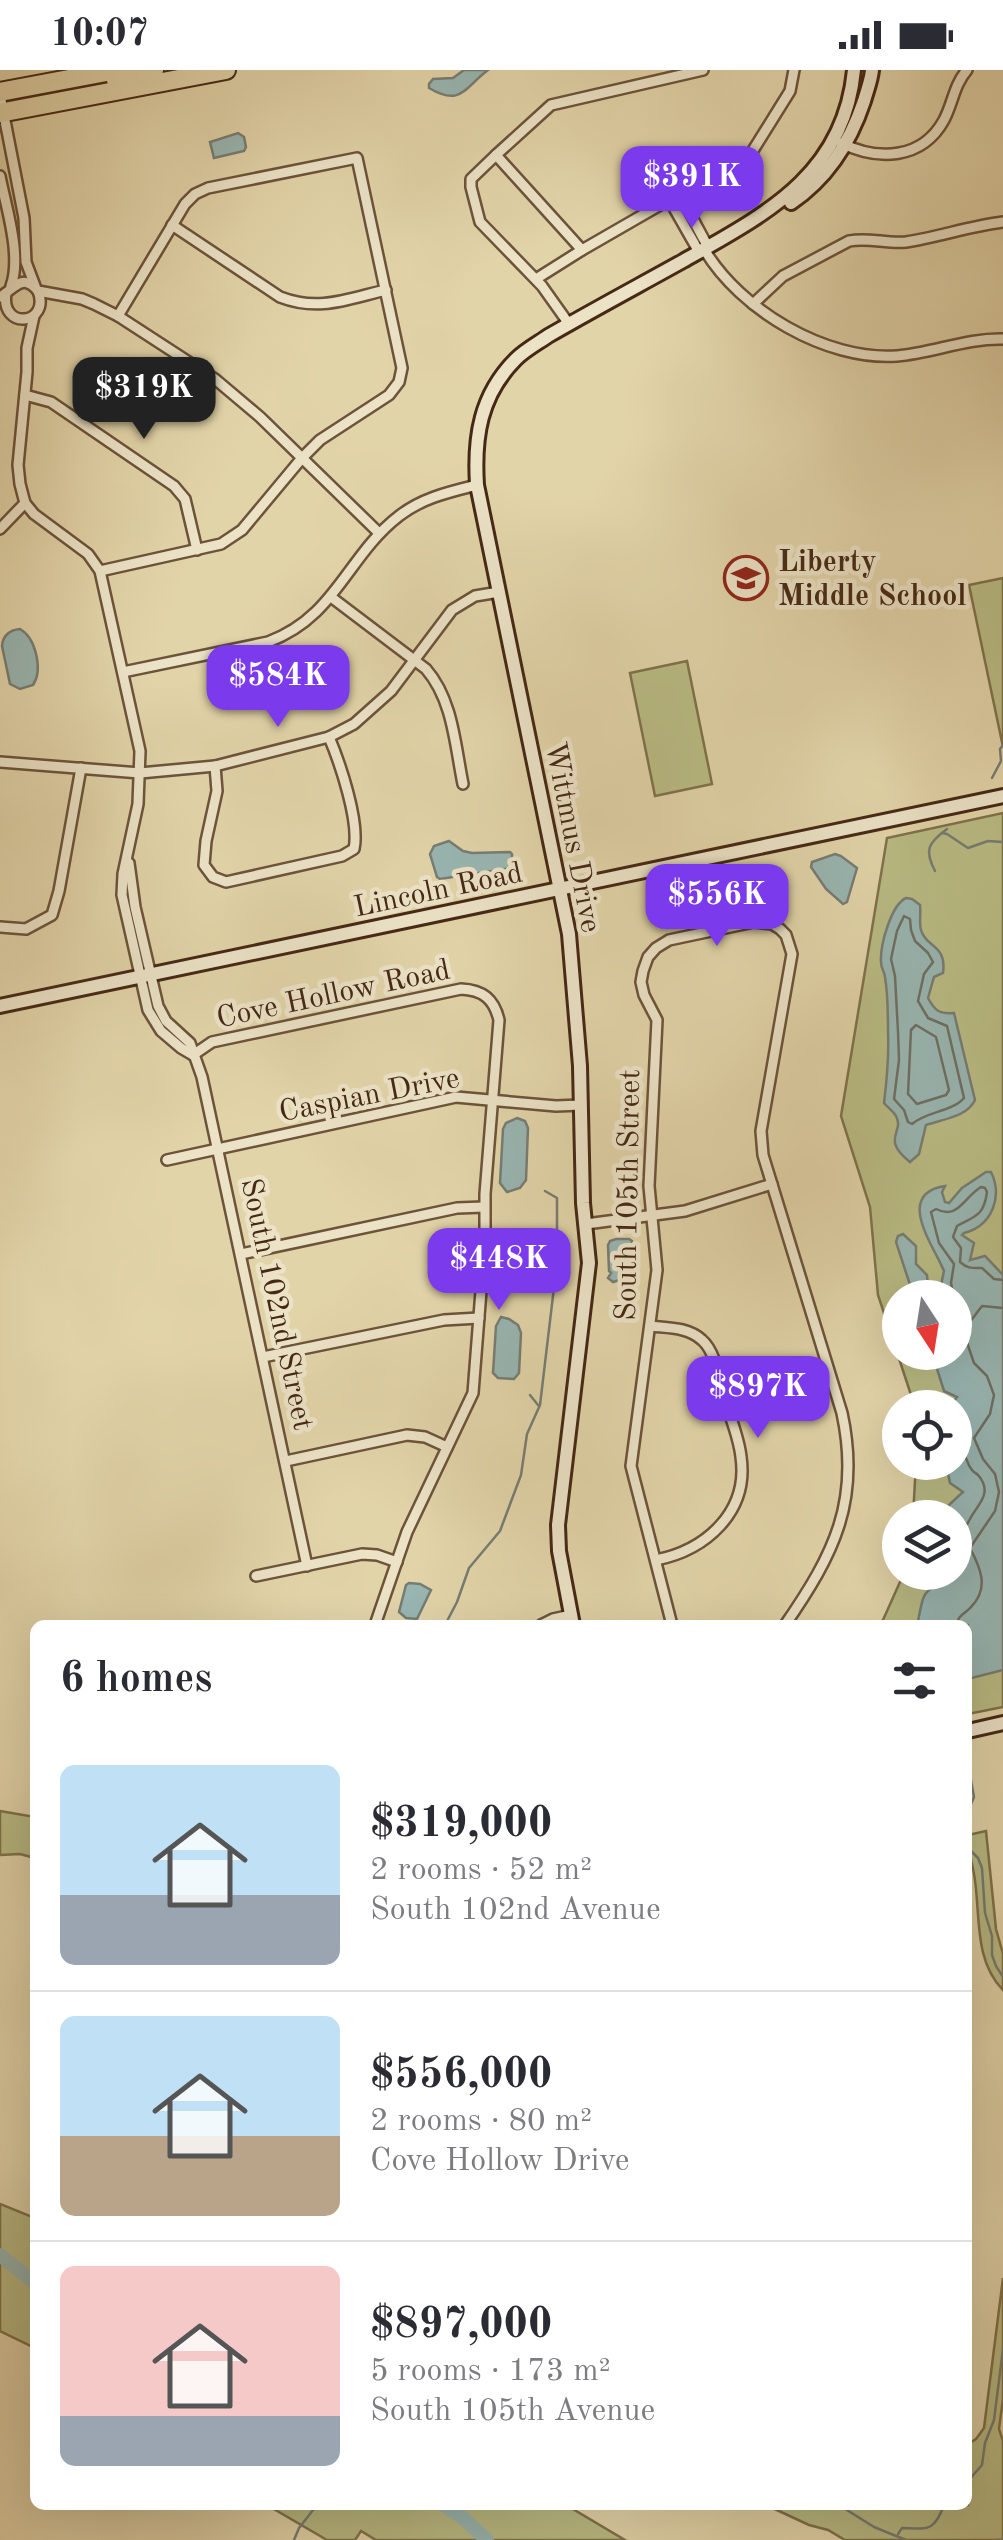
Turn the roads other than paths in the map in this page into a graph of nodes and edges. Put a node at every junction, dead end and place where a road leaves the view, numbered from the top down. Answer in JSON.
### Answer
{"nodes":[{"id":1,"x":64,"y":70,"type":"edge"},
{"id":2,"x":117,"y":70,"type":"edge"},
{"id":3,"x":154,"y":70,"type":"edge"},
{"id":4,"x":226,"y":70,"type":"edge"},
{"id":5,"x":703,"y":70,"type":"edge"},
{"id":6,"x":794,"y":70,"type":"edge"},
{"id":7,"x":854,"y":70,"type":"edge"},
{"id":8,"x":872,"y":70,"type":"edge"},
{"id":9,"x":966,"y":70,"type":"edge"},
{"id":10,"x":0,"y":79,"type":"edge"},
{"id":11,"x":1,"y":102,"type":"edge"},
{"id":12,"x":840,"y":143,"type":"junction"},
{"id":13,"x":496,"y":155,"type":"junction"},
{"id":14,"x":0,"y":176,"type":"edge"},
{"id":15,"x":680,"y":195,"type":"junction"},
{"id":16,"x":670,"y":201,"type":"junction"},
{"id":17,"x":1003,"y":222,"type":"edge"},
{"id":18,"x":172,"y":225,"type":"junction"},
{"id":19,"x":703,"y":249,"type":"junction"},
{"id":20,"x":582,"y":250,"type":"junction"},
{"id":21,"x":30,"y":272,"type":"junction"},
{"id":22,"x":536,"y":279,"type":"junction"},
{"id":23,"x":37,"y":290,"type":"junction"},
{"id":24,"x":386,"y":290,"type":"junction"},
{"id":25,"x":5,"y":293,"type":"edge"},
{"id":26,"x":69,"y":297,"type":"junction"},
{"id":27,"x":754,"y":304,"type":"junction"},
{"id":28,"x":36,"y":313,"type":"junction"},
{"id":29,"x":9,"y":315,"type":"edge"},
{"id":30,"x":118,"y":316,"type":"junction"},
{"id":31,"x":569,"y":324,"type":"junction"},
{"id":32,"x":1003,"y":340,"type":"edge"},
{"id":33,"x":27,"y":348,"type":"junction"},
{"id":34,"x":25,"y":395,"type":"junction"},
{"id":35,"x":302,"y":458,"type":"junction"},
{"id":36,"x":477,"y":484,"type":"junction"},
{"id":37,"x":25,"y":504,"type":"junction"},
{"id":38,"x":0,"y":529,"type":"edge"},
{"id":39,"x":379,"y":533,"type":"junction"},
{"id":40,"x":197,"y":550,"type":"junction"},
{"id":41,"x":100,"y":571,"type":"junction"},
{"id":42,"x":499,"y":592,"type":"junction"},
{"id":43,"x":331,"y":597,"type":"junction"},
{"id":44,"x":414,"y":660,"type":"junction"},
{"id":45,"x":123,"y":672,"type":"junction"},
{"id":46,"x":329,"y":737,"type":"junction"},
{"id":47,"x":0,"y":762,"type":"edge"},
{"id":48,"x":216,"y":766,"type":"junction"},
{"id":49,"x":81,"y":768,"type":"junction"},
{"id":50,"x":140,"y":773,"type":"junction"},
{"id":51,"x":463,"y":784,"type":"dead end"},
{"id":52,"x":1003,"y":796,"type":"edge"},
{"id":53,"x":560,"y":888,"type":"junction"},
{"id":54,"x":0,"y":927,"type":"edge"},
{"id":55,"x":144,"y":976,"type":"junction"},
{"id":56,"x":0,"y":1006,"type":"edge"},
{"id":57,"x":193,"y":1056,"type":"junction"},
{"id":58,"x":492,"y":1100,"type":"junction"},
{"id":59,"x":581,"y":1105,"type":"junction"},
{"id":60,"x":219,"y":1149,"type":"junction"},
{"id":61,"x":168,"y":1160,"type":"dead end"},
{"id":62,"x":772,"y":1184,"type":"junction"},
{"id":63,"x":484,"y":1207,"type":"junction"},
{"id":64,"x":653,"y":1215,"type":"junction"},
{"id":65,"x":586,"y":1224,"type":"junction"},
{"id":66,"x":242,"y":1254,"type":"junction"},
{"id":67,"x":479,"y":1318,"type":"junction"},
{"id":68,"x":650,"y":1326,"type":"junction"},
{"id":69,"x":263,"y":1357,"type":"junction"},
{"id":70,"x":448,"y":1447,"type":"junction"},
{"id":71,"x":286,"y":1461,"type":"junction"},
{"id":72,"x":656,"y":1560,"type":"junction"},
{"id":73,"x":397,"y":1562,"type":"junction"},
{"id":74,"x":307,"y":1566,"type":"junction"},
{"id":75,"x":256,"y":1576,"type":"dead end"},
{"id":76,"x":377,"y":1620,"type":"edge"},
{"id":77,"x":572,"y":1620,"type":"edge"},
{"id":78,"x":671,"y":1620,"type":"edge"},
{"id":79,"x":788,"y":1620,"type":"edge"},
{"id":80,"x":1003,"y":1723,"type":"edge"},
{"id":81,"x":973,"y":1730,"type":"edge"}],
"edges":[{"from":1,"to":10,"type":"highway"},
{"from":2,"to":11,"type":"highway"},
{"from":3,"to":11,"type":"highway"},
{"from":4,"to":11,"type":"highway"},
{"from":5,"to":13,"type":"street"},
{"from":6,"to":15,"type":"street"},
{"from":7,"to":12,"type":"street","name":"Wittmus Drive"},
{"from":8,"to":12,"type":"street","name":"Wittmus Drive"},
{"from":9,"to":12,"type":"street"},
{"from":11,"to":21,"type":"street"},
{"from":12,"to":19,"type":"street","name":"Wittmus Drive"},
{"from":13,"to":20,"type":"street"},
{"from":13,"to":22,"type":"street"},
{"from":14,"to":25,"type":"street"},
{"from":15,"to":16,"type":"street"},
{"from":15,"to":19,"type":"street"},
{"from":16,"to":19,"type":"street"},
{"from":16,"to":20,"type":"street"},
{"from":17,"to":27,"type":"street"},
{"from":18,"to":24,"type":"street"},
{"from":18,"to":24,"type":"street"},
{"from":18,"to":30,"type":"street"},
{"from":19,"to":27,"type":"street"},
{"from":19,"to":31,"type":"street","name":"Wittmus Drive"},
{"from":20,"to":22,"type":"street"},
{"from":21,"to":23,"type":"street"},
{"from":21,"to":26,"type":"street"},
{"from":22,"to":31,"type":"street"},
{"from":23,"to":25,"type":"street"},
{"from":23,"to":26,"type":"street"},
{"from":23,"to":28,"type":"street"},
{"from":24,"to":35,"type":"street"},
{"from":25,"to":29,"type":"street"},
{"from":26,"to":28,"type":"street"},
{"from":26,"to":30,"type":"street"},
{"from":27,"to":32,"type":"street"},
{"from":28,"to":29,"type":"street"},
{"from":28,"to":33,"type":"street"},
{"from":29,"to":33,"type":"street"},
{"from":30,"to":35,"type":"street"},
{"from":31,"to":36,"type":"street","name":"Wittmus Drive"},
{"from":33,"to":34,"type":"street"},
{"from":34,"to":37,"type":"street"},
{"from":34,"to":40,"type":"street"},
{"from":35,"to":39,"type":"street"},
{"from":35,"to":40,"type":"street"},
{"from":36,"to":39,"type":"street"},
{"from":36,"to":42,"type":"street","name":"Wittmus Drive"},
{"from":37,"to":38,"type":"street"},
{"from":37,"to":41,"type":"street"},
{"from":39,"to":43,"type":"street"},
{"from":40,"to":41,"type":"street"},
{"from":41,"to":45,"type":"street"},
{"from":42,"to":44,"type":"street"},
{"from":42,"to":53,"type":"street","name":"Wittmus Drive"},
{"from":43,"to":44,"type":"street"},
{"from":43,"to":45,"type":"street"},
{"from":44,"to":46,"type":"street"},
{"from":44,"to":51,"type":"street"},
{"from":45,"to":50,"type":"street"},
{"from":46,"to":48,"type":"street"},
{"from":46,"to":48,"type":"street"},
{"from":47,"to":49,"type":"street"},
{"from":48,"to":50,"type":"street"},
{"from":49,"to":50,"type":"street"},
{"from":49,"to":54,"type":"street"},
{"from":50,"to":55,"type":"street"},
{"from":52,"to":53,"type":"street","name":"Lincoln Road"},
{"from":53,"to":55,"type":"street","name":"Lincoln Road"},
{"from":53,"to":59,"type":"street","name":"Wittmus Drive"},
{"from":55,"to":56,"type":"street","name":"Lincoln Road"},
{"from":55,"to":57,"type":"street"},
{"from":57,"to":58,"type":"street","name":"Cove Hollow Road"},
{"from":57,"to":60,"type":"street","name":"South 102nd Street"},
{"from":58,"to":59,"type":"street","name":"Caspian Drive"},
{"from":58,"to":60,"type":"street","name":"Caspian Drive"},
{"from":58,"to":63,"type":"street"},
{"from":59,"to":65,"type":"street","name":"Wittmus Drive"},
{"from":60,"to":61,"type":"street","name":"Caspian Drive"},
{"from":60,"to":66,"type":"street","name":"South 102nd Street"},
{"from":62,"to":64,"type":"street"},
{"from":62,"to":64,"type":"street","name":"South 105th Street"},
{"from":62,"to":79,"type":"street"},
{"from":63,"to":66,"type":"street"},
{"from":63,"to":67,"type":"street"},
{"from":64,"to":65,"type":"street"},
{"from":64,"to":68,"type":"street","name":"South 105th Street"},
{"from":65,"to":77,"type":"street","name":"Wittmus Drive"},
{"from":66,"to":69,"type":"street","name":"South 102nd Street"},
{"from":67,"to":69,"type":"street"},
{"from":67,"to":70,"type":"street"},
{"from":68,"to":72,"type":"street","name":"South 105th Street"},
{"from":68,"to":72,"type":"street"},
{"from":69,"to":71,"type":"street","name":"South 102nd Street"},
{"from":70,"to":71,"type":"street"},
{"from":70,"to":73,"type":"street"},
{"from":71,"to":74,"type":"street","name":"South 102nd Street"},
{"from":72,"to":78,"type":"street","name":"South 105th Street"},
{"from":73,"to":74,"type":"street"},
{"from":73,"to":76,"type":"street"},
{"from":74,"to":75,"type":"street"},
{"from":80,"to":81,"type":"street"}]}
